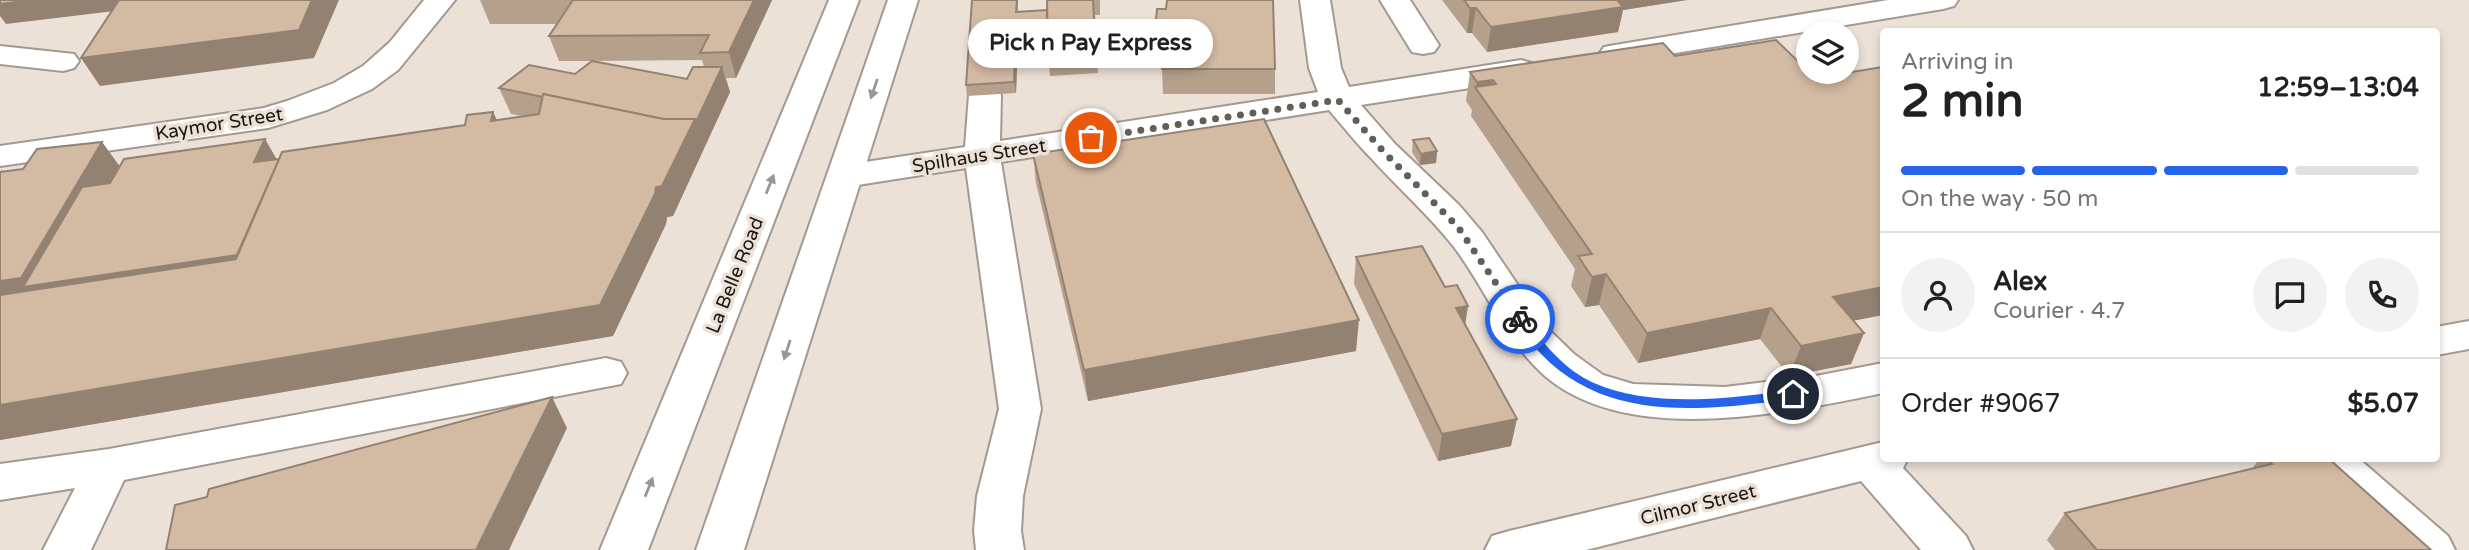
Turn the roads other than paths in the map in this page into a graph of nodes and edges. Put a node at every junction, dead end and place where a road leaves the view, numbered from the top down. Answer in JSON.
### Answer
{"nodes":[{"id":1,"x":440,"y":0,"type":"edge"},
{"id":2,"x":844,"y":0,"type":"edge"},
{"id":3,"x":903,"y":0,"type":"edge"},
{"id":4,"x":911,"y":0,"type":"edge"},
{"id":5,"x":1315,"y":0,"type":"edge"},
{"id":6,"x":1942,"y":0,"type":"edge"},
{"id":7,"x":1391,"y":3,"type":"edge"},
{"id":8,"x":1423,"y":45,"type":"dead end"},
{"id":9,"x":0,"y":55,"type":"edge"},
{"id":10,"x":1586,"y":59,"type":"edge"},
{"id":11,"x":64,"y":61,"type":"dead end"},
{"id":12,"x":1544,"y":66,"type":"edge"},
{"id":13,"x":985,"y":95,"type":"edge"},
{"id":14,"x":1338,"y":100,"type":"junction"},
{"id":15,"x":982,"y":155,"type":"junction"},
{"id":16,"x":0,"y":156,"type":"edge"},
{"id":17,"x":845,"y":176,"type":"junction"},
{"id":18,"x":2469,"y":335,"type":"edge"},
{"id":19,"x":2440,"y":340,"type":"edge"},
{"id":20,"x":606,"y":373,"type":"dead end"},
{"id":21,"x":1880,"y":379,"type":"edge"},
{"id":22,"x":1878,"y":460,"type":"edge"},
{"id":23,"x":2332,"y":462,"type":"edge"},
{"id":24,"x":109,"y":466,"type":"junction"},
{"id":25,"x":0,"y":482,"type":"edge"},
{"id":26,"x":67,"y":550,"type":"edge"},
{"id":27,"x":624,"y":550,"type":"edge"},
{"id":28,"x":720,"y":550,"type":"edge"},
{"id":29,"x":1000,"y":550,"type":"edge"},
{"id":30,"x":1510,"y":550,"type":"edge"},
{"id":31,"x":1949,"y":550,"type":"edge"},
{"id":32,"x":2431,"y":550,"type":"edge"}],
"edges":[{"from":1,"to":16,"type":"main road","name":"Kaymor Street"},
{"from":27,"to":2,"type":"main road","name":"La Belle Road","one_way":true},
{"from":3,"to":4,"type":"main road"},
{"from":3,"to":17,"type":"main road","one_way":true},
{"from":5,"to":14,"type":"main road"},
{"from":6,"to":10,"type":"main road"},
{"from":7,"to":8,"type":"main road"},
{"from":9,"to":11,"type":"main road"},
{"from":12,"to":14,"type":"main road","name":"Spilhaus Street"},
{"from":13,"to":15,"type":"main road"},
{"from":14,"to":15,"type":"main road","name":"Spilhaus Street"},
{"from":14,"to":21,"type":"main road"},
{"from":15,"to":17,"type":"main road","name":"Spilhaus Street"},
{"from":15,"to":29,"type":"main road"},
{"from":17,"to":28,"type":"main road","one_way":true},
{"from":18,"to":19,"type":"main road"},
{"from":20,"to":24,"type":"main road"},
{"from":22,"to":30,"type":"main road","name":"Cilmor Street"},
{"from":22,"to":31,"type":"main road"},
{"from":23,"to":32,"type":"main road"},
{"from":24,"to":25,"type":"main road"},
{"from":24,"to":26,"type":"main road"}]}
